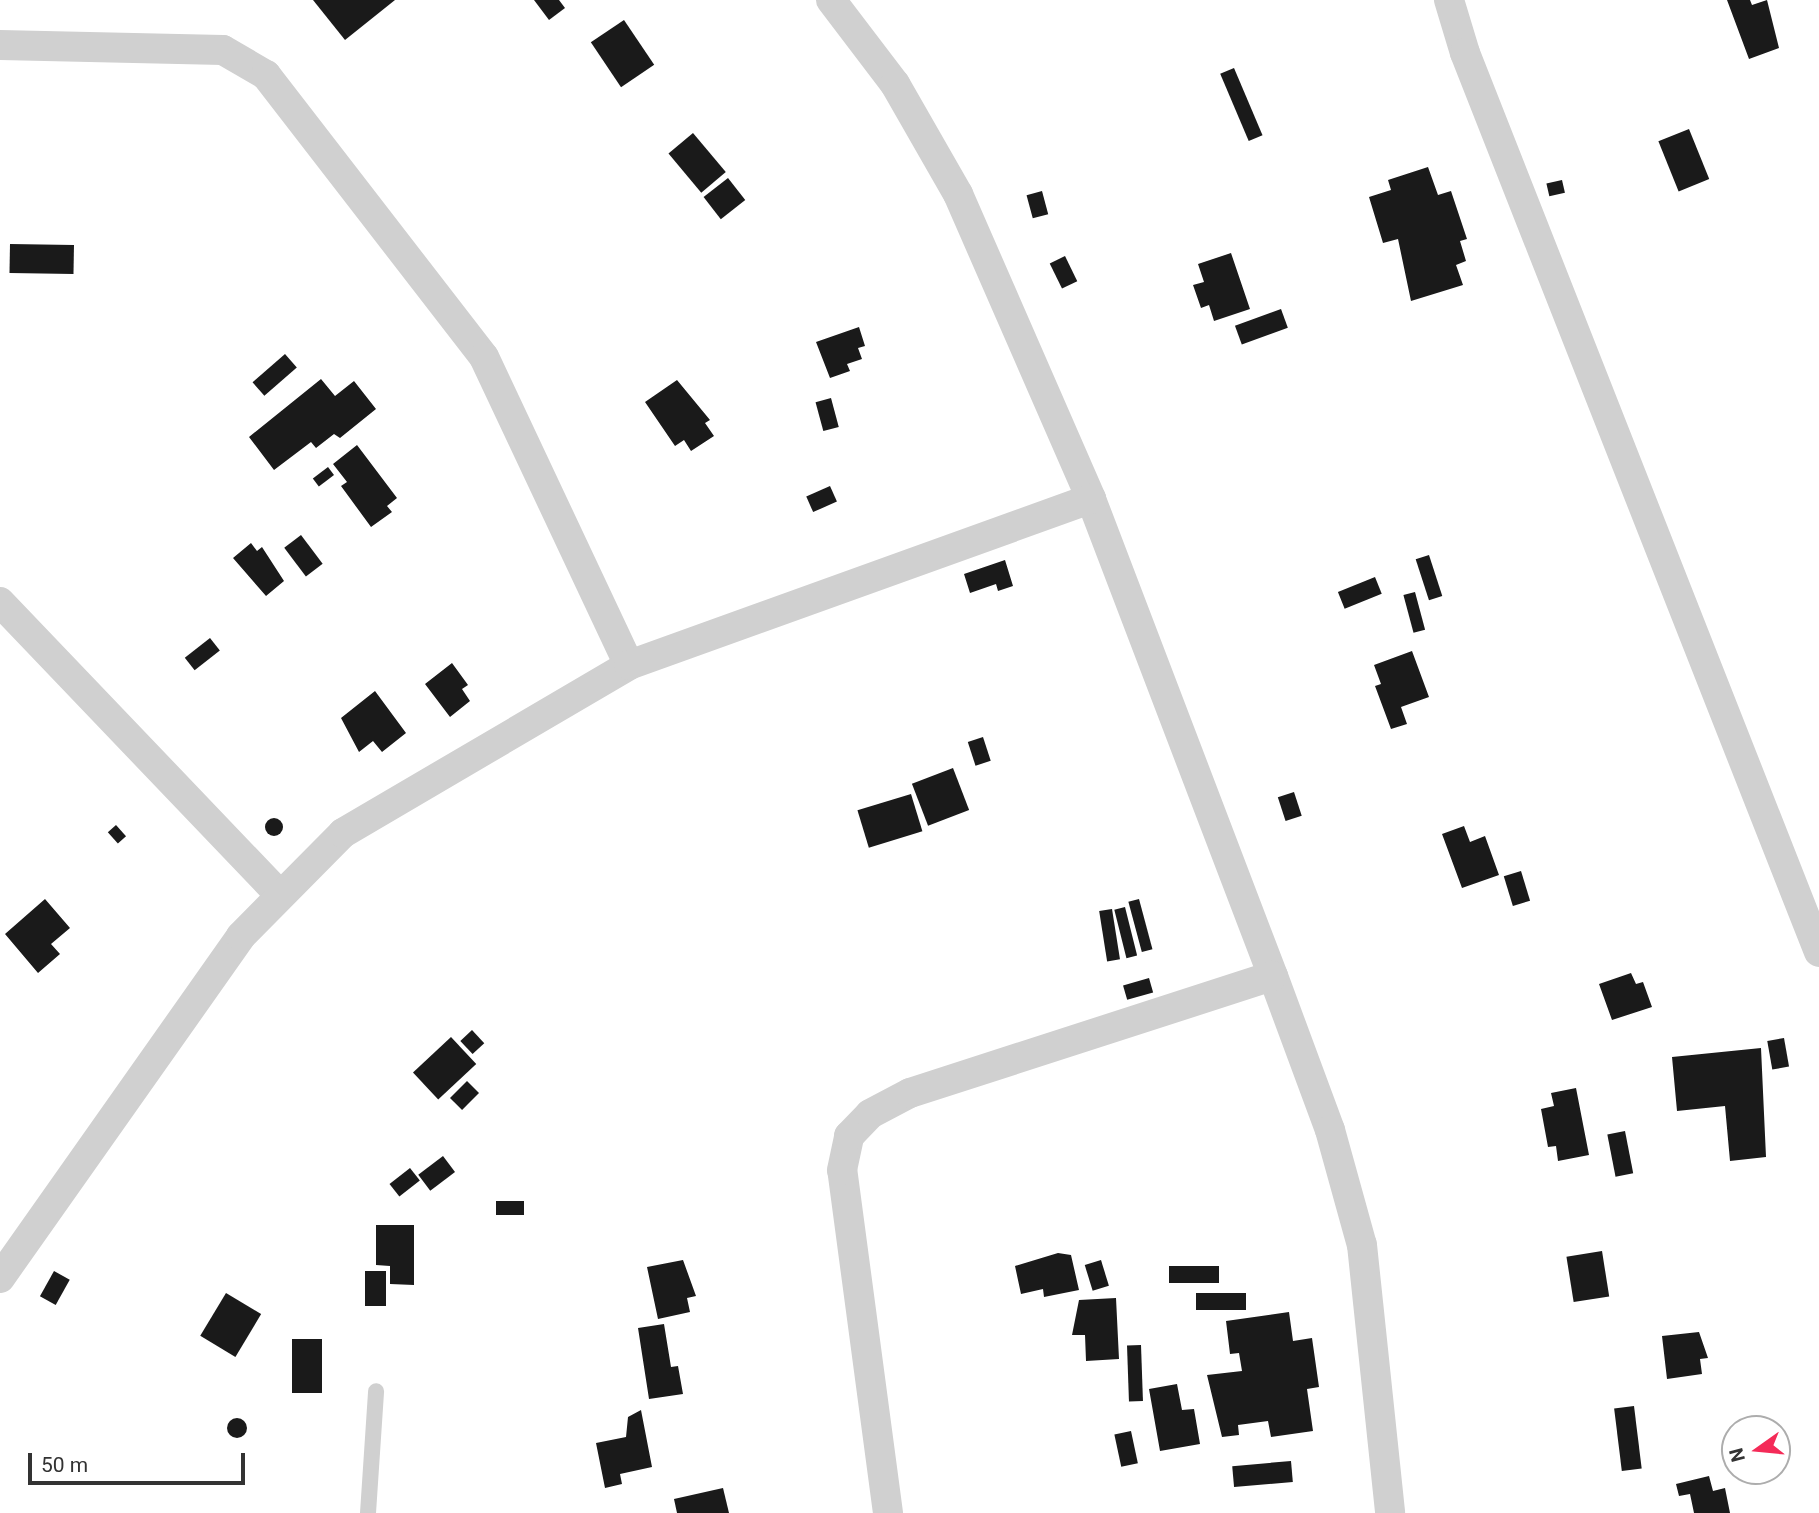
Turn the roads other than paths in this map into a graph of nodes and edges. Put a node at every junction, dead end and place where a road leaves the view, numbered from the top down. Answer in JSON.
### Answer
{"nodes":[{"id":1,"x":831,"y":0,"type":"edge"},
{"id":2,"x":1449,"y":0,"type":"edge"},
{"id":3,"x":0,"y":45,"type":"edge"},
{"id":4,"x":1091,"y":499,"type":"junction"},
{"id":5,"x":0,"y":602,"type":"edge"},
{"id":6,"x":629,"y":665,"type":"junction"},
{"id":7,"x":278,"y":892,"type":"junction"},
{"id":8,"x":1819,"y":952,"type":"edge"},
{"id":9,"x":1273,"y":976,"type":"junction"},
{"id":10,"x":0,"y":1279,"type":"edge"},
{"id":11,"x":376,"y":1391,"type":"dead end"},
{"id":12,"x":368,"y":1513,"type":"edge"},
{"id":13,"x":888,"y":1513,"type":"edge"},
{"id":14,"x":1390,"y":1513,"type":"edge"}],
"edges":[{"from":1,"to":4,"type":"street"},
{"from":2,"to":8,"type":"street"},
{"from":3,"to":6,"type":"street"},
{"from":4,"to":6,"type":"street"},
{"from":4,"to":9,"type":"street"},
{"from":5,"to":7,"type":"street"},
{"from":6,"to":7,"type":"street"},
{"from":7,"to":10,"type":"street"},
{"from":9,"to":13,"type":"street"},
{"from":9,"to":14,"type":"street"},
{"from":11,"to":12,"type":"lane"}]}
